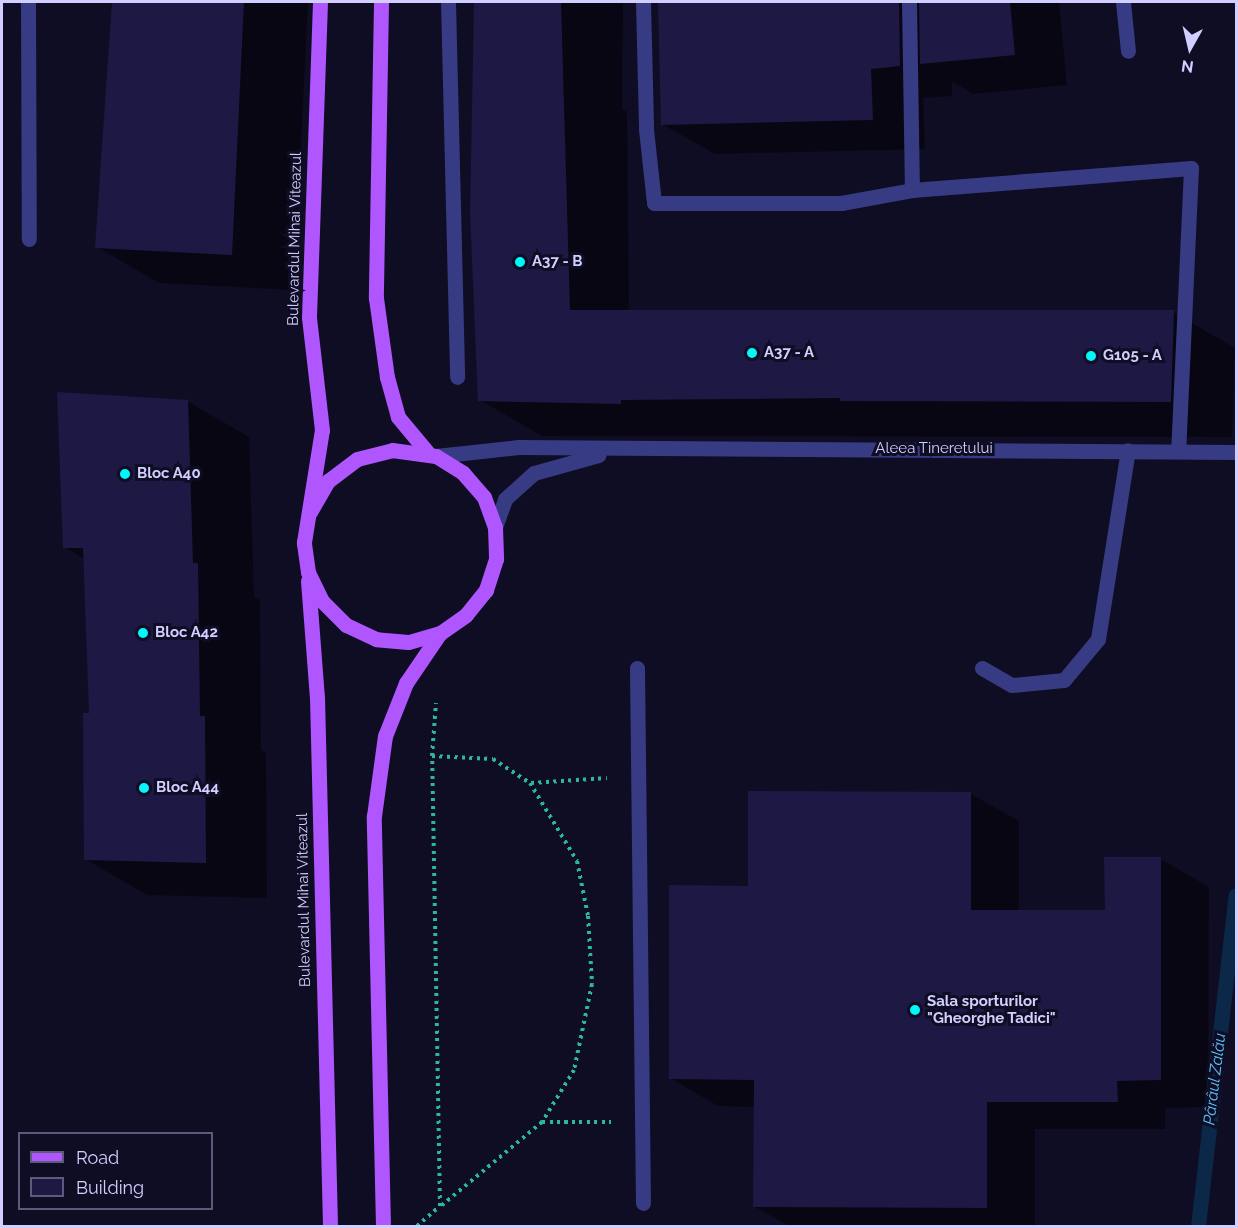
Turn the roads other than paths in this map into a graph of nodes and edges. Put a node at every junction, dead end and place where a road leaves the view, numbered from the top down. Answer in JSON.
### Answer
{"nodes":[{"id":1,"x":28,"y":2,"type":"edge"},
{"id":2,"x":320,"y":2,"type":"edge"},
{"id":3,"x":381,"y":2,"type":"edge"},
{"id":4,"x":448,"y":2,"type":"edge"},
{"id":5,"x":643,"y":2,"type":"edge"},
{"id":6,"x":909,"y":2,"type":"edge"},
{"id":7,"x":1123,"y":2,"type":"edge"},
{"id":8,"x":1128,"y":51,"type":"dead end"},
{"id":9,"x":912,"y":190,"type":"junction"},
{"id":10,"x":29,"y":239,"type":"dead end"},
{"id":11,"x":457,"y":377,"type":"dead end"},
{"id":12,"x":632,"y":448,"type":"junction"},
{"id":13,"x":1128,"y":450,"type":"junction"},
{"id":14,"x":1178,"y":451,"type":"junction"},
{"id":15,"x":1236,"y":452,"type":"edge"},
{"id":16,"x":432,"y":455,"type":"junction"},
{"id":17,"x":310,"y":512,"type":"junction"},
{"id":18,"x":495,"y":527,"type":"junction"},
{"id":19,"x":308,"y":572,"type":"junction"},
{"id":20,"x":440,"y":633,"type":"junction"},
{"id":21,"x":637,"y":668,"type":"dead end"},
{"id":22,"x":982,"y":668,"type":"dead end"},
{"id":23,"x":643,"y":1203,"type":"dead end"},
{"id":24,"x":330,"y":1227,"type":"edge"},
{"id":25,"x":383,"y":1227,"type":"edge"}],
"edges":[{"from":1,"to":10,"type":"street"},
{"from":2,"to":17,"type":"main road","name":"Bulevardul Mihai Viteazul"},
{"from":3,"to":16,"type":"main road"},
{"from":4,"to":11,"type":"street"},
{"from":5,"to":9,"type":"street"},
{"from":6,"to":9,"type":"street"},
{"from":7,"to":8,"type":"street"},
{"from":9,"to":14,"type":"street"},
{"from":12,"to":13,"type":"street","name":"Aleea Tineretului"},
{"from":12,"to":16,"type":"street","name":"Aleea Tineretului"},
{"from":12,"to":18,"type":"street","name":"Aleea Tineretului"},
{"from":13,"to":14,"type":"street","name":"Aleea Tineretului"},
{"from":13,"to":22,"type":"street"},
{"from":14,"to":15,"type":"street","name":"Aleea Tineretului"},
{"from":16,"to":17,"type":"main road"},
{"from":16,"to":18,"type":"main road"},
{"from":17,"to":19,"type":"main road"},
{"from":18,"to":20,"type":"main road"},
{"from":19,"to":20,"type":"main road"},
{"from":19,"to":24,"type":"main road","name":"Bulevardul Mihai Viteazul"},
{"from":20,"to":25,"type":"main road"},
{"from":21,"to":23,"type":"street"}]}
